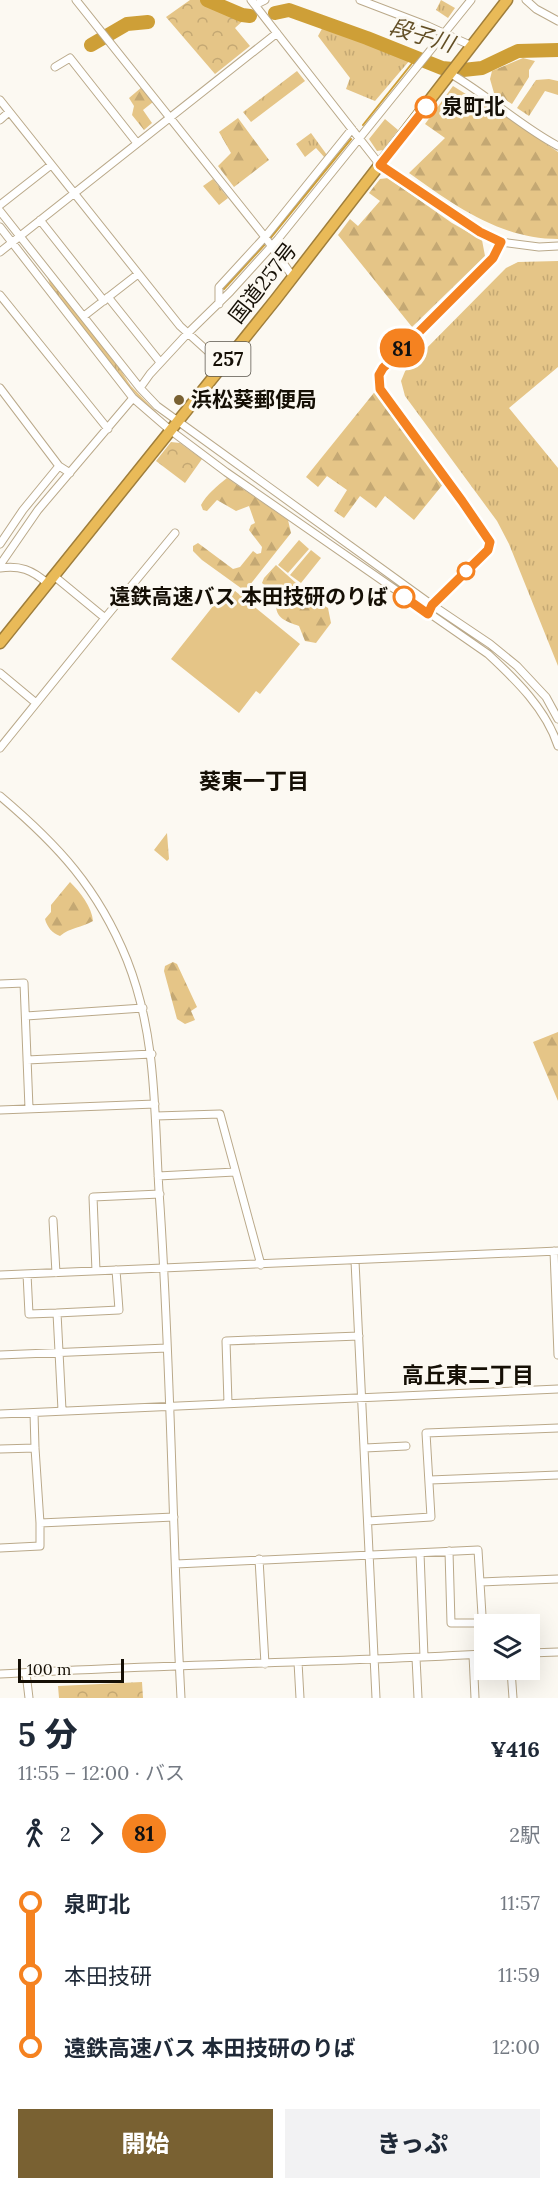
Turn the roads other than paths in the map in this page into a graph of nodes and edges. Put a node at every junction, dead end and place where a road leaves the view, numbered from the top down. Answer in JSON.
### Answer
{"nodes":[{"id":1,"x":76,"y":0,"type":"edge"},
{"id":2,"x":265,"y":0,"type":"edge"},
{"id":3,"x":360,"y":0,"type":"edge"},
{"id":4,"x":471,"y":0,"type":"edge"},
{"id":5,"x":507,"y":0,"type":"edge"},
{"id":6,"x":526,"y":0,"type":"edge"},
{"id":7,"x":253,"y":2,"type":"edge"},
{"id":8,"x":558,"y":21,"type":"edge"},
{"id":9,"x":277,"y":33,"type":"junction"},
{"id":10,"x":446,"y":33,"type":"junction"},
{"id":11,"x":472,"y":46,"type":"junction"},
{"id":12,"x":55,"y":67,"type":"dead end"},
{"id":13,"x":455,"y":70,"type":"junction"},
{"id":14,"x":0,"y":100,"type":"edge"},
{"id":15,"x":9,"y":112,"type":"junction"},
{"id":16,"x":169,"y":118,"type":"junction"},
{"id":17,"x":0,"y":120,"type":"edge"},
{"id":18,"x":352,"y":129,"type":"junction"},
{"id":19,"x":359,"y":139,"type":"junction"},
{"id":20,"x":137,"y":143,"type":"junction"},
{"id":21,"x":558,"y":146,"type":"edge"},
{"id":22,"x":51,"y":165,"type":"junction"},
{"id":23,"x":380,"y":165,"type":"junction"},
{"id":24,"x":74,"y":193,"type":"junction"},
{"id":25,"x":0,"y":205,"type":"edge"},
{"id":26,"x":0,"y":211,"type":"edge"},
{"id":27,"x":40,"y":220,"type":"junction"},
{"id":28,"x":0,"y":227,"type":"edge"},
{"id":29,"x":20,"y":235,"type":"junction"},
{"id":30,"x":265,"y":237,"type":"junction"},
{"id":31,"x":12,"y":242,"type":"junction"},
{"id":32,"x":501,"y":242,"type":"junction"},
{"id":33,"x":558,"y":246,"type":"edge"},
{"id":34,"x":271,"y":247,"type":"junction"},
{"id":35,"x":1,"y":249,"type":"edge"},
{"id":36,"x":138,"y":274,"type":"junction"},
{"id":37,"x":293,"y":277,"type":"junction"},
{"id":38,"x":0,"y":295,"type":"edge"},
{"id":39,"x":106,"y":299,"type":"junction"},
{"id":40,"x":219,"y":304,"type":"junction"},
{"id":41,"x":84,"y":316,"type":"junction"},
{"id":42,"x":187,"y":334,"type":"junction"},
{"id":43,"x":160,"y":363,"type":"junction"},
{"id":44,"x":223,"y":365,"type":"junction"},
{"id":45,"x":0,"y":388,"type":"edge"},
{"id":46,"x":140,"y":388,"type":"junction"},
{"id":47,"x":134,"y":398,"type":"junction"},
{"id":48,"x":173,"y":426,"type":"junction"},
{"id":49,"x":108,"y":429,"type":"junction"},
{"id":50,"x":59,"y":465,"type":"junction"},
{"id":51,"x":70,"y":473,"type":"junction"},
{"id":52,"x":175,"y":533,"type":"dead end"},
{"id":53,"x":0,"y":544,"type":"edge"},
{"id":54,"x":0,"y":566,"type":"edge"},
{"id":55,"x":50,"y":580,"type":"junction"},
{"id":56,"x":432,"y":605,"type":"junction"},
{"id":57,"x":428,"y":614,"type":"junction"},
{"id":58,"x":105,"y":618,"type":"junction"},
{"id":59,"x":0,"y":643,"type":"edge"},
{"id":60,"x":0,"y":673,"type":"edge"},
{"id":61,"x":36,"y":703,"type":"junction"},
{"id":62,"x":558,"y":719,"type":"edge"},
{"id":63,"x":558,"y":746,"type":"edge"},
{"id":64,"x":0,"y":748,"type":"edge"},
{"id":65,"x":0,"y":795,"type":"edge"},
{"id":66,"x":0,"y":984,"type":"edge"},
{"id":67,"x":143,"y":1008,"type":"junction"},
{"id":68,"x":26,"y":1016,"type":"junction"},
{"id":69,"x":152,"y":1053,"type":"junction"},
{"id":70,"x":27,"y":1060,"type":"junction"},
{"id":71,"x":155,"y":1104,"type":"junction"},
{"id":72,"x":30,"y":1108,"type":"junction"},
{"id":73,"x":0,"y":1110,"type":"edge"},
{"id":74,"x":156,"y":1116,"type":"junction"},
{"id":75,"x":235,"y":1173,"type":"junction"},
{"id":76,"x":158,"y":1176,"type":"junction"},
{"id":77,"x":160,"y":1194,"type":"junction"},
{"id":78,"x":53,"y":1220,"type":"dead end"},
{"id":79,"x":556,"y":1251,"type":"edge"},
{"id":80,"x":355,"y":1261,"type":"junction"},
{"id":81,"x":261,"y":1265,"type":"junction"},
{"id":82,"x":164,"y":1268,"type":"junction"},
{"id":83,"x":116,"y":1270,"type":"junction"},
{"id":84,"x":96,"y":1271,"type":"junction"},
{"id":85,"x":56,"y":1273,"type":"junction"},
{"id":86,"x":27,"y":1274,"type":"junction"},
{"id":87,"x":0,"y":1275,"type":"edge"},
{"id":88,"x":57,"y":1313,"type":"junction"},
{"id":89,"x":359,"y":1336,"type":"junction"},
{"id":90,"x":167,"y":1348,"type":"junction"},
{"id":91,"x":59,"y":1353,"type":"junction"},
{"id":92,"x":0,"y":1355,"type":"edge"},
{"id":93,"x":558,"y":1356,"type":"edge"},
{"id":94,"x":558,"y":1389,"type":"edge"},
{"id":95,"x":363,"y":1398,"type":"junction"},
{"id":96,"x":228,"y":1404,"type":"junction"},
{"id":97,"x":170,"y":1407,"type":"junction"},
{"id":98,"x":62,"y":1410,"type":"junction"},
{"id":99,"x":34,"y":1413,"type":"junction"},
{"id":100,"x":0,"y":1414,"type":"edge"},
{"id":101,"x":558,"y":1428,"type":"edge"},
{"id":102,"x":406,"y":1446,"type":"dead end"},
{"id":103,"x":35,"y":1448,"type":"junction"},
{"id":104,"x":365,"y":1448,"type":"junction"},
{"id":105,"x":0,"y":1449,"type":"edge"},
{"id":106,"x":558,"y":1475,"type":"edge"},
{"id":107,"x":430,"y":1480,"type":"junction"},
{"id":108,"x":174,"y":1517,"type":"junction"},
{"id":109,"x":368,"y":1521,"type":"junction"},
{"id":110,"x":40,"y":1522,"type":"junction"},
{"id":111,"x":0,"y":1548,"type":"edge"},
{"id":112,"x":448,"y":1551,"type":"junction"},
{"id":113,"x":420,"y":1553,"type":"junction"},
{"id":114,"x":369,"y":1554,"type":"junction"},
{"id":115,"x":260,"y":1559,"type":"junction"},
{"id":116,"x":176,"y":1564,"type":"junction"},
{"id":117,"x":558,"y":1579,"type":"edge"},
{"id":118,"x":481,"y":1582,"type":"junction"},
{"id":119,"x":482,"y":1614,"type":"edge"},
{"id":120,"x":474,"y":1623,"type":"edge"},
{"id":121,"x":558,"y":1652,"type":"edge"},
{"id":122,"x":540,"y":1653,"type":"edge"},
{"id":123,"x":473,"y":1655,"type":"joint"},
{"id":124,"x":424,"y":1657,"type":"junction"},
{"id":125,"x":416,"y":1658,"type":"junction"},
{"id":126,"x":374,"y":1659,"type":"junction"},
{"id":127,"x":298,"y":1662,"type":"junction"},
{"id":128,"x":265,"y":1664,"type":"junction"},
{"id":129,"x":180,"y":1667,"type":"junction"},
{"id":130,"x":26,"y":1673,"type":"junction"},
{"id":131,"x":0,"y":1674,"type":"edge"},
{"id":132,"x":512,"y":1680,"type":"edge"},
{"id":133,"x":29,"y":1698,"type":"edge"},
{"id":134,"x":181,"y":1698,"type":"edge"},
{"id":135,"x":300,"y":1698,"type":"edge"},
{"id":136,"x":376,"y":1698,"type":"edge"},
{"id":137,"x":418,"y":1698,"type":"edge"},
{"id":138,"x":475,"y":1698,"type":"edge"},
{"id":139,"x":513,"y":1698,"type":"edge"}],
"edges":[{"from":1,"to":16,"type":"street"},
{"from":2,"to":7,"type":"street"},
{"from":3,"to":10,"type":"street"},
{"from":4,"to":10,"type":"street"},
{"from":5,"to":11,"type":"highway","name":"国道257号","number":"257"},
{"from":6,"to":8,"type":"street"},
{"from":7,"to":9,"type":"street"},
{"from":9,"to":16,"type":"street"},
{"from":9,"to":18,"type":"street"},
{"from":10,"to":11,"type":"street"},
{"from":10,"to":19,"type":"street"},
{"from":11,"to":13,"type":"highway","name":"国道257号","number":"257"},
{"from":12,"to":20,"type":"street"},
{"from":13,"to":21,"type":"street"},
{"from":13,"to":23,"type":"highway","name":"国道257号","number":"257"},
{"from":14,"to":15,"type":"street"},
{"from":15,"to":17,"type":"street"},
{"from":15,"to":22,"type":"street"},
{"from":16,"to":20,"type":"street"},
{"from":16,"to":30,"type":"street"},
{"from":18,"to":19,"type":"street"},
{"from":18,"to":30,"type":"street"},
{"from":19,"to":23,"type":"street"},
{"from":19,"to":34,"type":"street"},
{"from":20,"to":24,"type":"street"},
{"from":22,"to":24,"type":"street"},
{"from":22,"to":25,"type":"street"},
{"from":23,"to":32,"type":"street"},
{"from":23,"to":37,"type":"highway","name":"国道257号","number":"257"},
{"from":24,"to":27,"type":"street"},
{"from":24,"to":36,"type":"street"},
{"from":26,"to":29,"type":"street"},
{"from":27,"to":29,"type":"street"},
{"from":27,"to":39,"type":"street"},
{"from":28,"to":31,"type":"street"},
{"from":29,"to":31,"type":"street"},
{"from":29,"to":41,"type":"street"},
{"from":30,"to":34,"type":"street"},
{"from":30,"to":40,"type":"street"},
{"from":31,"to":35,"type":"street"},
{"from":31,"to":47,"type":"street"},
{"from":32,"to":33,"type":"street"},
{"from":32,"to":56,"type":"street"},
{"from":34,"to":37,"type":"street"},
{"from":34,"to":40,"type":"street"},
{"from":36,"to":39,"type":"street"},
{"from":36,"to":42,"type":"street"},
{"from":37,"to":44,"type":"highway","name":"国道257号","number":"257"},
{"from":38,"to":49,"type":"street"},
{"from":39,"to":41,"type":"street"},
{"from":39,"to":43,"type":"street"},
{"from":40,"to":42,"type":"street"},
{"from":41,"to":46,"type":"street"},
{"from":42,"to":43,"type":"street"},
{"from":42,"to":44,"type":"street"},
{"from":43,"to":46,"type":"street"},
{"from":44,"to":48,"type":"highway","name":"国道257号","number":"257"},
{"from":45,"to":50,"type":"street"},
{"from":46,"to":48,"type":"street"},
{"from":47,"to":48,"type":"street"},
{"from":47,"to":49,"type":"street"},
{"from":48,"to":55,"type":"highway","name":"国道257号","number":"257"},
{"from":48,"to":56,"type":"street"},
{"from":48,"to":57,"type":"street"},
{"from":49,"to":51,"type":"street"},
{"from":50,"to":51,"type":"street"},
{"from":50,"to":53,"type":"street"},
{"from":51,"to":54,"type":"street"},
{"from":52,"to":58,"type":"street"},
{"from":54,"to":55,"type":"street"},
{"from":55,"to":58,"type":"street"},
{"from":55,"to":59,"type":"highway","name":"国道257号","number":"257"},
{"from":56,"to":57,"type":"street"},
{"from":56,"to":62,"type":"street"},
{"from":57,"to":63,"type":"street"},
{"from":58,"to":61,"type":"street"},
{"from":60,"to":61,"type":"street"},
{"from":61,"to":64,"type":"street"},
{"from":65,"to":67,"type":"street"},
{"from":66,"to":68,"type":"street"},
{"from":67,"to":68,"type":"street"},
{"from":67,"to":69,"type":"street"},
{"from":68,"to":70,"type":"street"},
{"from":69,"to":70,"type":"street"},
{"from":69,"to":71,"type":"street"},
{"from":70,"to":72,"type":"street"},
{"from":71,"to":72,"type":"street"},
{"from":71,"to":74,"type":"street"},
{"from":72,"to":73,"type":"street"},
{"from":74,"to":75,"type":"street"},
{"from":74,"to":76,"type":"street"},
{"from":75,"to":76,"type":"street"},
{"from":75,"to":81,"type":"street"},
{"from":76,"to":77,"type":"street"},
{"from":77,"to":82,"type":"street"},
{"from":77,"to":84,"type":"street"},
{"from":78,"to":85,"type":"street"},
{"from":79,"to":80,"type":"street"},
{"from":79,"to":93,"type":"street"},
{"from":80,"to":81,"type":"street"},
{"from":80,"to":89,"type":"street"},
{"from":81,"to":82,"type":"street"},
{"from":82,"to":83,"type":"street"},
{"from":82,"to":90,"type":"street"},
{"from":83,"to":84,"type":"street"},
{"from":83,"to":88,"type":"street"},
{"from":84,"to":85,"type":"street"},
{"from":85,"to":86,"type":"street"},
{"from":86,"to":87,"type":"street"},
{"from":86,"to":88,"type":"street"},
{"from":88,"to":91,"type":"street"},
{"from":89,"to":95,"type":"street"},
{"from":89,"to":96,"type":"street"},
{"from":90,"to":91,"type":"street"},
{"from":90,"to":97,"type":"street"},
{"from":91,"to":92,"type":"street"},
{"from":91,"to":98,"type":"street"},
{"from":94,"to":95,"type":"street"},
{"from":95,"to":96,"type":"street"},
{"from":95,"to":104,"type":"street"},
{"from":96,"to":97,"type":"street"},
{"from":97,"to":98,"type":"street"},
{"from":97,"to":108,"type":"street"},
{"from":98,"to":99,"type":"street"},
{"from":99,"to":100,"type":"street"},
{"from":99,"to":103,"type":"street"},
{"from":101,"to":107,"type":"street"},
{"from":102,"to":104,"type":"street"},
{"from":103,"to":105,"type":"street"},
{"from":103,"to":110,"type":"street"},
{"from":104,"to":109,"type":"street"},
{"from":106,"to":107,"type":"street"},
{"from":107,"to":109,"type":"street"},
{"from":108,"to":110,"type":"street"},
{"from":108,"to":116,"type":"street"},
{"from":109,"to":114,"type":"street"},
{"from":110,"to":111,"type":"street"},
{"from":112,"to":113,"type":"street"},
{"from":112,"to":118,"type":"street"},
{"from":112,"to":120,"type":"street"},
{"from":113,"to":114,"type":"street"},
{"from":113,"to":124,"type":"street"},
{"from":114,"to":115,"type":"street"},
{"from":114,"to":126,"type":"street"},
{"from":115,"to":116,"type":"street"},
{"from":115,"to":128,"type":"street"},
{"from":116,"to":129,"type":"street"},
{"from":117,"to":118,"type":"street"},
{"from":118,"to":119,"type":"street"},
{"from":121,"to":122,"type":"street"},
{"from":123,"to":124,"type":"street"},
{"from":123,"to":138,"type":"street"},
{"from":124,"to":125,"type":"street"},
{"from":125,"to":126,"type":"street"},
{"from":125,"to":137,"type":"street"},
{"from":126,"to":127,"type":"street"},
{"from":126,"to":136,"type":"street"},
{"from":127,"to":128,"type":"street"},
{"from":127,"to":135,"type":"street"},
{"from":128,"to":129,"type":"street"},
{"from":129,"to":130,"type":"street"},
{"from":129,"to":134,"type":"street"},
{"from":130,"to":131,"type":"street"},
{"from":130,"to":133,"type":"street"},
{"from":132,"to":139,"type":"street"}]}
